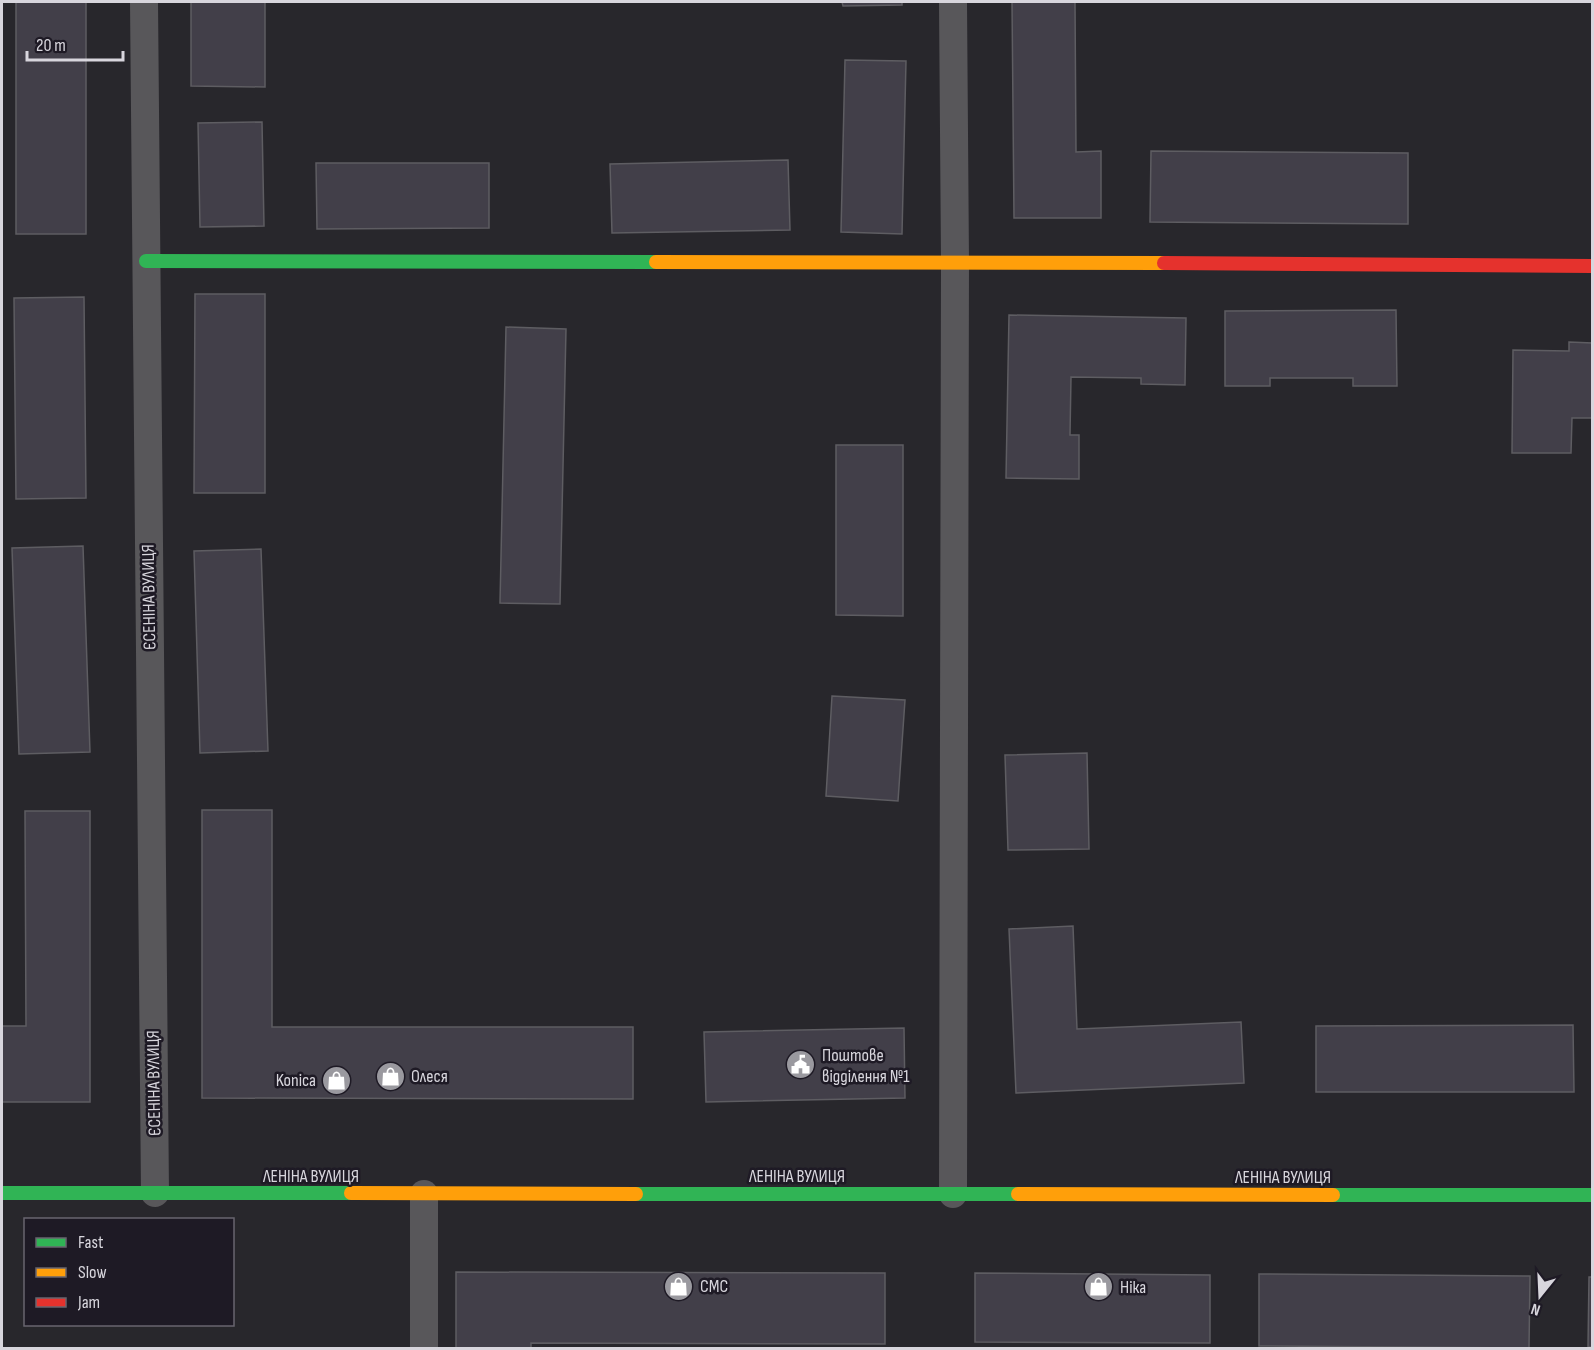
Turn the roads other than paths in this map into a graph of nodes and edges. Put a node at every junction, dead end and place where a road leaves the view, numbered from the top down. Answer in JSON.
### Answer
{"nodes":[{"id":1,"x":144,"y":2,"type":"edge"},
{"id":2,"x":953,"y":2,"type":"edge"},
{"id":3,"x":146,"y":261,"type":"junction"},
{"id":4,"x":955,"y":262,"type":"junction"},
{"id":5,"x":1593,"y":266,"type":"edge"},
{"id":6,"x":2,"y":1193,"type":"edge"},
{"id":7,"x":155,"y":1193,"type":"junction"},
{"id":8,"x":424,"y":1194,"type":"junction"},
{"id":9,"x":953,"y":1194,"type":"junction"},
{"id":10,"x":1593,"y":1196,"type":"edge"},
{"id":11,"x":424,"y":1348,"type":"edge"}],
"edges":[{"from":1,"to":3,"type":"street","name":"ЄСЕНІНА ВУЛИЦЯ"},
{"from":2,"to":4,"type":"street"},
{"from":3,"to":4,"type":"street"},
{"from":3,"to":7,"type":"street","name":"ЄСЕНІНА ВУЛИЦЯ"},
{"from":4,"to":5,"type":"street"},
{"from":4,"to":9,"type":"street"},
{"from":6,"to":7,"type":"street","name":"ЛЕНІНА ВУЛИЦЯ"},
{"from":7,"to":8,"type":"street","name":"ЛЕНІНА ВУЛИЦЯ"},
{"from":8,"to":9,"type":"street","name":"ЛЕНІНА ВУЛИЦЯ"},
{"from":8,"to":11,"type":"street"},
{"from":9,"to":10,"type":"street","name":"ЛЕНІНА ВУЛИЦЯ"}]}
